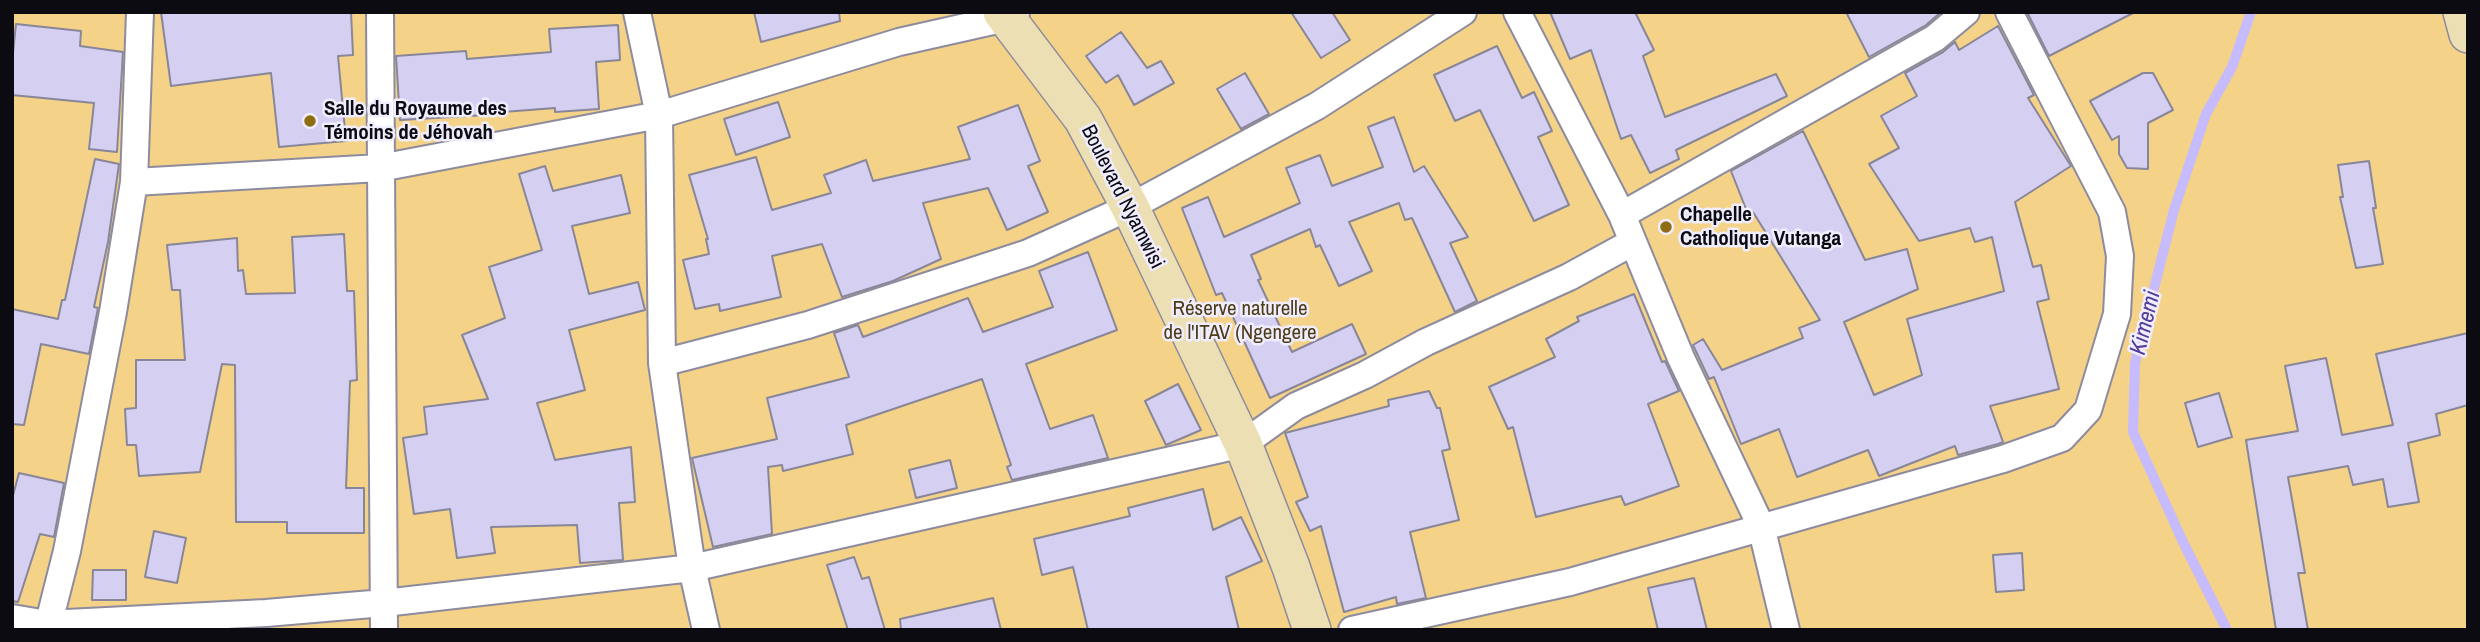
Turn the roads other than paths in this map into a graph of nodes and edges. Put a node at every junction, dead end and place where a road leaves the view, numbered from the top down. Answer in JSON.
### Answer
{"nodes":[{"id":1,"x":140,"y":12,"type":"edge"},
{"id":2,"x":380,"y":12,"type":"edge"},
{"id":3,"x":636,"y":12,"type":"edge"},
{"id":4,"x":1463,"y":12,"type":"edge"},
{"id":5,"x":1517,"y":12,"type":"edge"},
{"id":6,"x":1966,"y":12,"type":"edge"},
{"id":7,"x":2009,"y":12,"type":"edge"},
{"id":8,"x":2462,"y":12,"type":"edge"},
{"id":9,"x":1008,"y":14,"type":"edge"},
{"id":10,"x":2468,"y":34,"type":"edge"},
{"id":11,"x":659,"y":115,"type":"junction"},
{"id":12,"x":380,"y":168,"type":"junction"},
{"id":13,"x":134,"y":182,"type":"junction"},
{"id":14,"x":1130,"y":207,"type":"junction"},
{"id":15,"x":1622,"y":215,"type":"junction"},
{"id":16,"x":1633,"y":242,"type":"junction"},
{"id":17,"x":662,"y":363,"type":"junction"},
{"id":18,"x":1242,"y":444,"type":"junction"},
{"id":19,"x":1761,"y":526,"type":"junction"},
{"id":20,"x":692,"y":568,"type":"junction"},
{"id":21,"x":384,"y":603,"type":"junction"},
{"id":22,"x":12,"y":618,"type":"edge"},
{"id":23,"x":47,"y":627,"type":"edge"},
{"id":24,"x":384,"y":630,"type":"edge"},
{"id":25,"x":706,"y":630,"type":"edge"},
{"id":26,"x":1312,"y":630,"type":"edge"},
{"id":27,"x":1352,"y":630,"type":"edge"},
{"id":28,"x":1786,"y":630,"type":"edge"}],
"edges":[{"from":1,"to":13,"type":"street"},
{"from":2,"to":12,"type":"street"},
{"from":3,"to":11,"type":"street"},
{"from":4,"to":14,"type":"street"},
{"from":5,"to":15,"type":"street"},
{"from":6,"to":15,"type":"street"},
{"from":7,"to":19,"type":"street"},
{"from":8,"to":10,"type":"main road"},
{"from":9,"to":11,"type":"street"},
{"from":9,"to":14,"type":"main road","name":"Boulevard Nyamwisi"},
{"from":11,"to":12,"type":"street"},
{"from":11,"to":17,"type":"street"},
{"from":12,"to":13,"type":"street"},
{"from":12,"to":21,"type":"street"},
{"from":13,"to":23,"type":"street"},
{"from":14,"to":17,"type":"street"},
{"from":14,"to":18,"type":"main road","name":"Boulevard Nyamwisi"},
{"from":15,"to":16,"type":"street"},
{"from":16,"to":18,"type":"street"},
{"from":16,"to":19,"type":"street"},
{"from":17,"to":20,"type":"street"},
{"from":18,"to":20,"type":"street"},
{"from":18,"to":26,"type":"main road","name":"Boulevard Nyamwisi"},
{"from":19,"to":27,"type":"street"},
{"from":19,"to":28,"type":"street"},
{"from":20,"to":21,"type":"street"},
{"from":20,"to":25,"type":"street"},
{"from":21,"to":23,"type":"street"},
{"from":21,"to":24,"type":"street"},
{"from":22,"to":23,"type":"street"}]}
